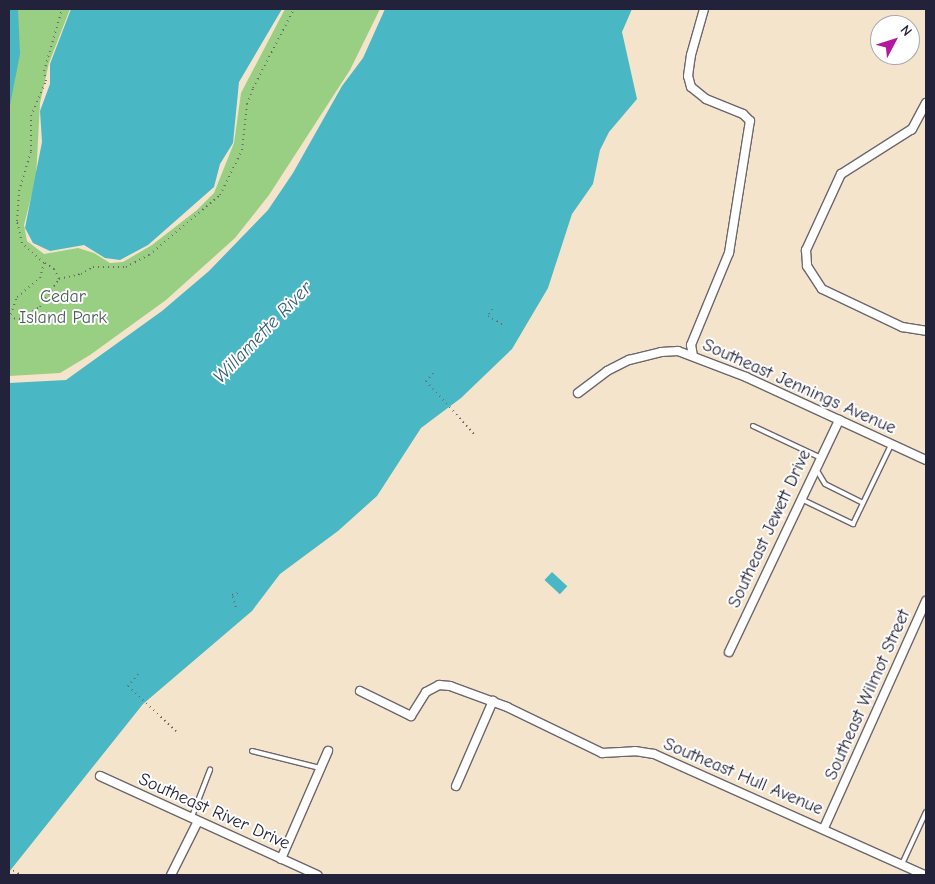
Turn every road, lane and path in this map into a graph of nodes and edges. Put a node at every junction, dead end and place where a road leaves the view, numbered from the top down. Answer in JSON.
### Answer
{"nodes":[{"id":1,"x":62,"y":9,"type":"edge"},
{"id":2,"x":294,"y":9,"type":"edge"},
{"id":3,"x":704,"y":9,"type":"edge"},
{"id":4,"x":926,"y":103,"type":"edge"},
{"id":5,"x":44,"y":263,"type":"junction"},
{"id":6,"x":59,"y":279,"type":"junction"},
{"id":7,"x":492,"y":309,"type":"dead end"},
{"id":8,"x":9,"y":318,"type":"edge"},
{"id":9,"x":504,"y":326,"type":"dead end"},
{"id":10,"x":926,"y":331,"type":"edge"},
{"id":11,"x":693,"y":356,"type":"junction"},
{"id":12,"x":433,"y":373,"type":"dead end"},
{"id":13,"x":578,"y":393,"type":"dead end"},
{"id":14,"x":839,"y":420,"type":"junction"},
{"id":15,"x":753,"y":426,"type":"dead end"},
{"id":16,"x":474,"y":434,"type":"dead end"},
{"id":17,"x":891,"y":444,"type":"junction"},
{"id":18,"x":820,"y":458,"type":"junction"},
{"id":19,"x":926,"y":460,"type":"edge"},
{"id":20,"x":816,"y":468,"type":"junction"},
{"id":21,"x":801,"y":499,"type":"junction"},
{"id":22,"x":863,"y":503,"type":"junction"},
{"id":23,"x":238,"y":593,"type":"dead end"},
{"id":24,"x":926,"y":601,"type":"edge"},
{"id":25,"x":236,"y":607,"type":"dead end"},
{"id":26,"x":729,"y":652,"type":"dead end"},
{"id":27,"x":138,"y":674,"type":"dead end"},
{"id":28,"x":360,"y":691,"type":"dead end"},
{"id":29,"x":493,"y":701,"type":"junction"},
{"id":30,"x":176,"y":731,"type":"dead end"},
{"id":31,"x":252,"y":751,"type":"dead end"},
{"id":32,"x":328,"y":751,"type":"dead end"},
{"id":33,"x":322,"y":768,"type":"junction"},
{"id":34,"x":210,"y":770,"type":"dead end"},
{"id":35,"x":100,"y":776,"type":"dead end"},
{"id":36,"x":456,"y":786,"type":"dead end"},
{"id":37,"x":926,"y":812,"type":"edge"},
{"id":38,"x":194,"y":821,"type":"junction"},
{"id":39,"x":824,"y":828,"type":"junction"},
{"id":40,"x":281,"y":859,"type":"junction"},
{"id":41,"x":902,"y":864,"type":"junction"},
{"id":42,"x":9,"y":868,"type":"edge"},
{"id":43,"x":21,"y":875,"type":"edge"},
{"id":44,"x":171,"y":875,"type":"edge"},
{"id":45,"x":317,"y":875,"type":"edge"},
{"id":46,"x":925,"y":875,"type":"edge"}],
"edges":[{"from":1,"to":5,"type":"path"},
{"from":2,"to":6,"type":"path"},
{"from":3,"to":11,"type":"street"},
{"from":4,"to":10,"type":"street"},
{"from":5,"to":6,"type":"path"},
{"from":5,"to":8,"type":"path"},
{"from":6,"to":8,"type":"path"},
{"from":7,"to":9,"type":"path"},
{"from":11,"to":13,"type":"street","name":"Southeast Jennings Avenue"},
{"from":11,"to":14,"type":"street","name":"Southeast Jennings Avenue"},
{"from":12,"to":16,"type":"path"},
{"from":14,"to":17,"type":"street","name":"Southeast Jennings Avenue"},
{"from":14,"to":18,"type":"street","name":"Southeast Jewett Drive"},
{"from":15,"to":18,"type":"lane"},
{"from":17,"to":19,"type":"street","name":"Southeast Jennings Avenue"},
{"from":17,"to":22,"type":"lane"},
{"from":18,"to":20,"type":"street","name":"Southeast Jewett Drive"},
{"from":20,"to":21,"type":"street","name":"Southeast Jewett Drive"},
{"from":20,"to":22,"type":"lane"},
{"from":21,"to":22,"type":"lane"},
{"from":21,"to":26,"type":"street","name":"Southeast Jewett Drive"},
{"from":23,"to":25,"type":"path"},
{"from":24,"to":39,"type":"street","name":"Southeast Wilmot Street"},
{"from":27,"to":30,"type":"path"},
{"from":28,"to":29,"type":"street","name":"Southeast Hull Avenue"},
{"from":29,"to":36,"type":"street"},
{"from":29,"to":39,"type":"street","name":"Southeast Hull Avenue"},
{"from":31,"to":33,"type":"lane"},
{"from":32,"to":33,"type":"street"},
{"from":33,"to":40,"type":"street"},
{"from":34,"to":38,"type":"lane"},
{"from":35,"to":38,"type":"street","name":"Southeast River Drive"},
{"from":37,"to":41,"type":"lane"},
{"from":38,"to":40,"type":"street","name":"Southeast River Drive"},
{"from":38,"to":44,"type":"street"},
{"from":39,"to":41,"type":"street","name":"Southeast Hull Avenue"},
{"from":40,"to":45,"type":"street","name":"Southeast River Drive"},
{"from":41,"to":46,"type":"street","name":"Southeast Hull Avenue"},
{"from":42,"to":43,"type":"path"}]}
